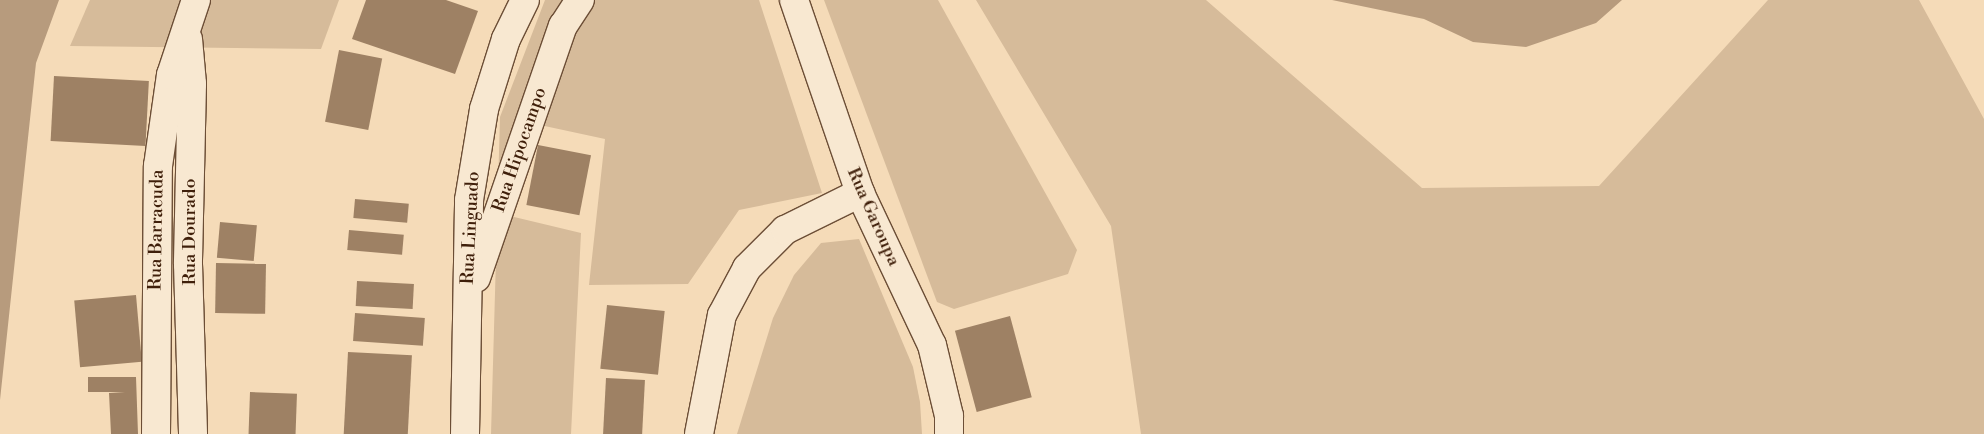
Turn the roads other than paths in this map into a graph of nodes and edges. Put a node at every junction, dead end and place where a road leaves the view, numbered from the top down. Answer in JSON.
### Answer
{"nodes":[{"id":1,"x":196,"y":0,"type":"edge"},
{"id":2,"x":525,"y":0,"type":"edge"},
{"id":3,"x":580,"y":0,"type":"edge"},
{"id":4,"x":794,"y":0,"type":"edge"},
{"id":5,"x":187,"y":30,"type":"junction"},
{"id":6,"x":860,"y":193,"type":"junction"},
{"id":7,"x":467,"y":303,"type":"junction"},
{"id":8,"x":156,"y":434,"type":"edge"},
{"id":9,"x":194,"y":434,"type":"edge"},
{"id":10,"x":465,"y":434,"type":"edge"},
{"id":11,"x":699,"y":434,"type":"edge"},
{"id":12,"x":950,"y":434,"type":"edge"}],
"edges":[{"from":1,"to":5,"type":"street","name":"Rua Barracuda"},
{"from":2,"to":7,"type":"street","name":"Rua Linguado"},
{"from":3,"to":7,"type":"street","name":"Rua Hipocampo"},
{"from":4,"to":6,"type":"street","name":"Rua Garoupa"},
{"from":5,"to":8,"type":"street","name":"Rua Barracuda"},
{"from":5,"to":9,"type":"street","name":"Rua Dourado"},
{"from":6,"to":11,"type":"street"},
{"from":6,"to":12,"type":"street","name":"Rua Garoupa"},
{"from":7,"to":10,"type":"street","name":"Rua Linguado"}]}
